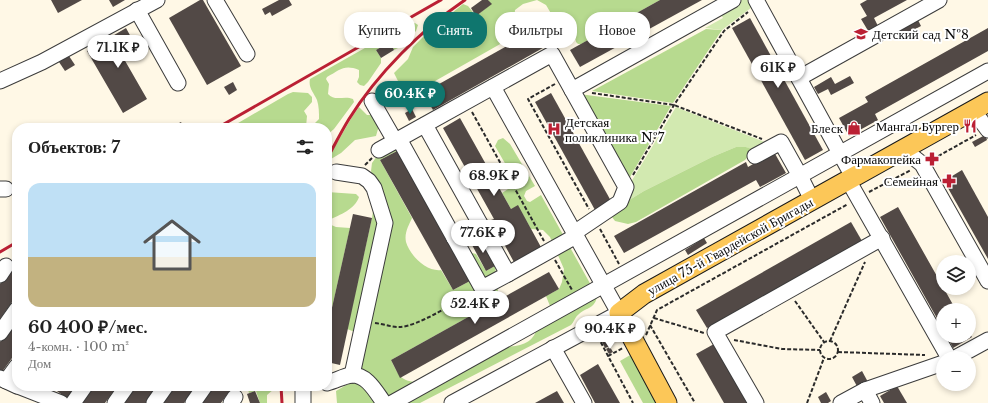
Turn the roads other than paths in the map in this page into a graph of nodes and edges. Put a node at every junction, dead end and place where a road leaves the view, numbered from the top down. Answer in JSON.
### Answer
{"nodes":[{"id":1,"x":157,"y":0,"type":"edge"},
{"id":2,"x":215,"y":0,"type":"edge"},
{"id":3,"x":733,"y":0,"type":"edge"},
{"id":4,"x":939,"y":0,"type":"edge"},
{"id":5,"x":757,"y":2,"type":"edge"},
{"id":6,"x":137,"y":10,"type":"junction"},
{"id":7,"x":247,"y":54,"type":"dead end"},
{"id":8,"x":988,"y":71,"type":"edge"},
{"id":9,"x":798,"y":78,"type":"junction"},
{"id":10,"x":0,"y":81,"type":"edge"},
{"id":11,"x":178,"y":83,"type":"dead end"},
{"id":12,"x":568,"y":84,"type":"junction"},
{"id":13,"x":493,"y":87,"type":"junction"},
{"id":14,"x":372,"y":101,"type":"dead end"},
{"id":15,"x":981,"y":106,"type":"edge"},
{"id":16,"x":425,"y":125,"type":"junction"},
{"id":17,"x":988,"y":130,"type":"edge"},
{"id":18,"x":397,"y":140,"type":"junction"},
{"id":19,"x":903,"y":149,"type":"junction"},
{"id":20,"x":379,"y":150,"type":"road end"},
{"id":21,"x":840,"y":153,"type":"junction"},
{"id":22,"x":755,"y":156,"type":"dead end"},
{"id":23,"x":336,"y":172,"type":"dead end"},
{"id":24,"x":800,"y":176,"type":"junction"},
{"id":25,"x":851,"y":178,"type":"junction"},
{"id":26,"x":812,"y":200,"type":"junction"},
{"id":27,"x":480,"y":224,"type":"junction"},
{"id":28,"x":575,"y":234,"type":"junction"},
{"id":29,"x":454,"y":238,"type":"junction"},
{"id":30,"x":878,"y":240,"type":"junction"},
{"id":31,"x":508,"y":274,"type":"junction"},
{"id":32,"x":988,"y":281,"type":"edge"},
{"id":33,"x":603,"y":285,"type":"junction"},
{"id":34,"x":619,"y":314,"type":"junction"},
{"id":35,"x":12,"y":316,"type":"edge"},
{"id":36,"x":0,"y":332,"type":"edge"},
{"id":37,"x":988,"y":340,"type":"edge"},
{"id":38,"x":553,"y":348,"type":"junction"},
{"id":39,"x":945,"y":351,"type":"edge"},
{"id":40,"x":968,"y":351,"type":"edge"},
{"id":41,"x":936,"y":365,"type":"edge"},
{"id":42,"x":352,"y":375,"type":"junction"},
{"id":43,"x":332,"y":381,"type":"edge"},
{"id":44,"x":865,"y":390,"type":"junction"},
{"id":45,"x":43,"y":391,"type":"edge"},
{"id":46,"x":81,"y":391,"type":"edge"},
{"id":47,"x":123,"y":391,"type":"edge"},
{"id":48,"x":162,"y":391,"type":"edge"},
{"id":49,"x":201,"y":391,"type":"edge"},
{"id":50,"x":61,"y":403,"type":"edge"},
{"id":51,"x":73,"y":403,"type":"edge"},
{"id":52,"x":115,"y":403,"type":"edge"},
{"id":53,"x":154,"y":403,"type":"edge"},
{"id":54,"x":193,"y":403,"type":"edge"},
{"id":55,"x":384,"y":403,"type":"edge"},
{"id":56,"x":392,"y":403,"type":"edge"},
{"id":57,"x":452,"y":403,"type":"edge"},
{"id":58,"x":584,"y":403,"type":"edge"},
{"id":59,"x":667,"y":403,"type":"edge"},
{"id":60,"x":756,"y":403,"type":"edge"},
{"id":61,"x":841,"y":403,"type":"edge"},
{"id":62,"x":872,"y":403,"type":"edge"}],
"edges":[{"from":1,"to":6,"type":"street"},
{"from":2,"to":7,"type":"street"},
{"from":3,"to":12,"type":"street"},
{"from":4,"to":9,"type":"street"},
{"from":5,"to":9,"type":"street"},
{"from":6,"to":10,"type":"street"},
{"from":6,"to":11,"type":"street"},
{"from":8,"to":21,"type":"street"},
{"from":9,"to":21,"type":"street"},
{"from":12,"to":13,"type":"street"},
{"from":12,"to":28,"type":"street"},
{"from":13,"to":16,"type":"street"},
{"from":13,"to":28,"type":"street"},
{"from":14,"to":18,"type":"street"},
{"from":15,"to":17,"type":"street"},
{"from":15,"to":19,"type":"main road","name":"улица 75-й Гвардейской Бригады"},
{"from":16,"to":18,"type":"street"},
{"from":16,"to":27,"type":"street"},
{"from":18,"to":20,"type":"street"},
{"from":18,"to":29,"type":"street"},
{"from":19,"to":25,"type":"main road","name":"улица 75-й Гвардейской Бригады"},
{"from":19,"to":32,"type":"street"},
{"from":21,"to":24,"type":"street"},
{"from":21,"to":25,"type":"street"},
{"from":22,"to":24,"type":"street"},
{"from":23,"to":42,"type":"street"},
{"from":24,"to":26,"type":"street"},
{"from":24,"to":33,"type":"street"},
{"from":25,"to":26,"type":"main road","name":"улица 75-й Гвардейской Бригады"},
{"from":25,"to":30,"type":"street"},
{"from":26,"to":34,"type":"main road","name":"улица 75-й Гвардейской Бригады"},
{"from":27,"to":29,"type":"street"},
{"from":27,"to":31,"type":"street"},
{"from":28,"to":31,"type":"street"},
{"from":28,"to":33,"type":"street"},
{"from":29,"to":31,"type":"street"},
{"from":30,"to":39,"type":"street"},
{"from":30,"to":60,"type":"street"},
{"from":33,"to":34,"type":"street"},
{"from":33,"to":56,"type":"street"},
{"from":34,"to":38,"type":"street","name":"улица 75-й Гвардейской Бригады"},
{"from":34,"to":59,"type":"main road"},
{"from":35,"to":36,"type":"street"},
{"from":37,"to":40,"type":"street"},
{"from":38,"to":57,"type":"street","name":"улица 75-й Гвардейской Бригады"},
{"from":38,"to":58,"type":"street"},
{"from":41,"to":44,"type":"street"},
{"from":42,"to":43,"type":"street"},
{"from":42,"to":55,"type":"street"},
{"from":44,"to":61,"type":"street"},
{"from":44,"to":62,"type":"street"},
{"from":45,"to":50,"type":"street"},
{"from":46,"to":51,"type":"street"},
{"from":47,"to":52,"type":"street"},
{"from":48,"to":53,"type":"street"},
{"from":49,"to":54,"type":"street"}]}
